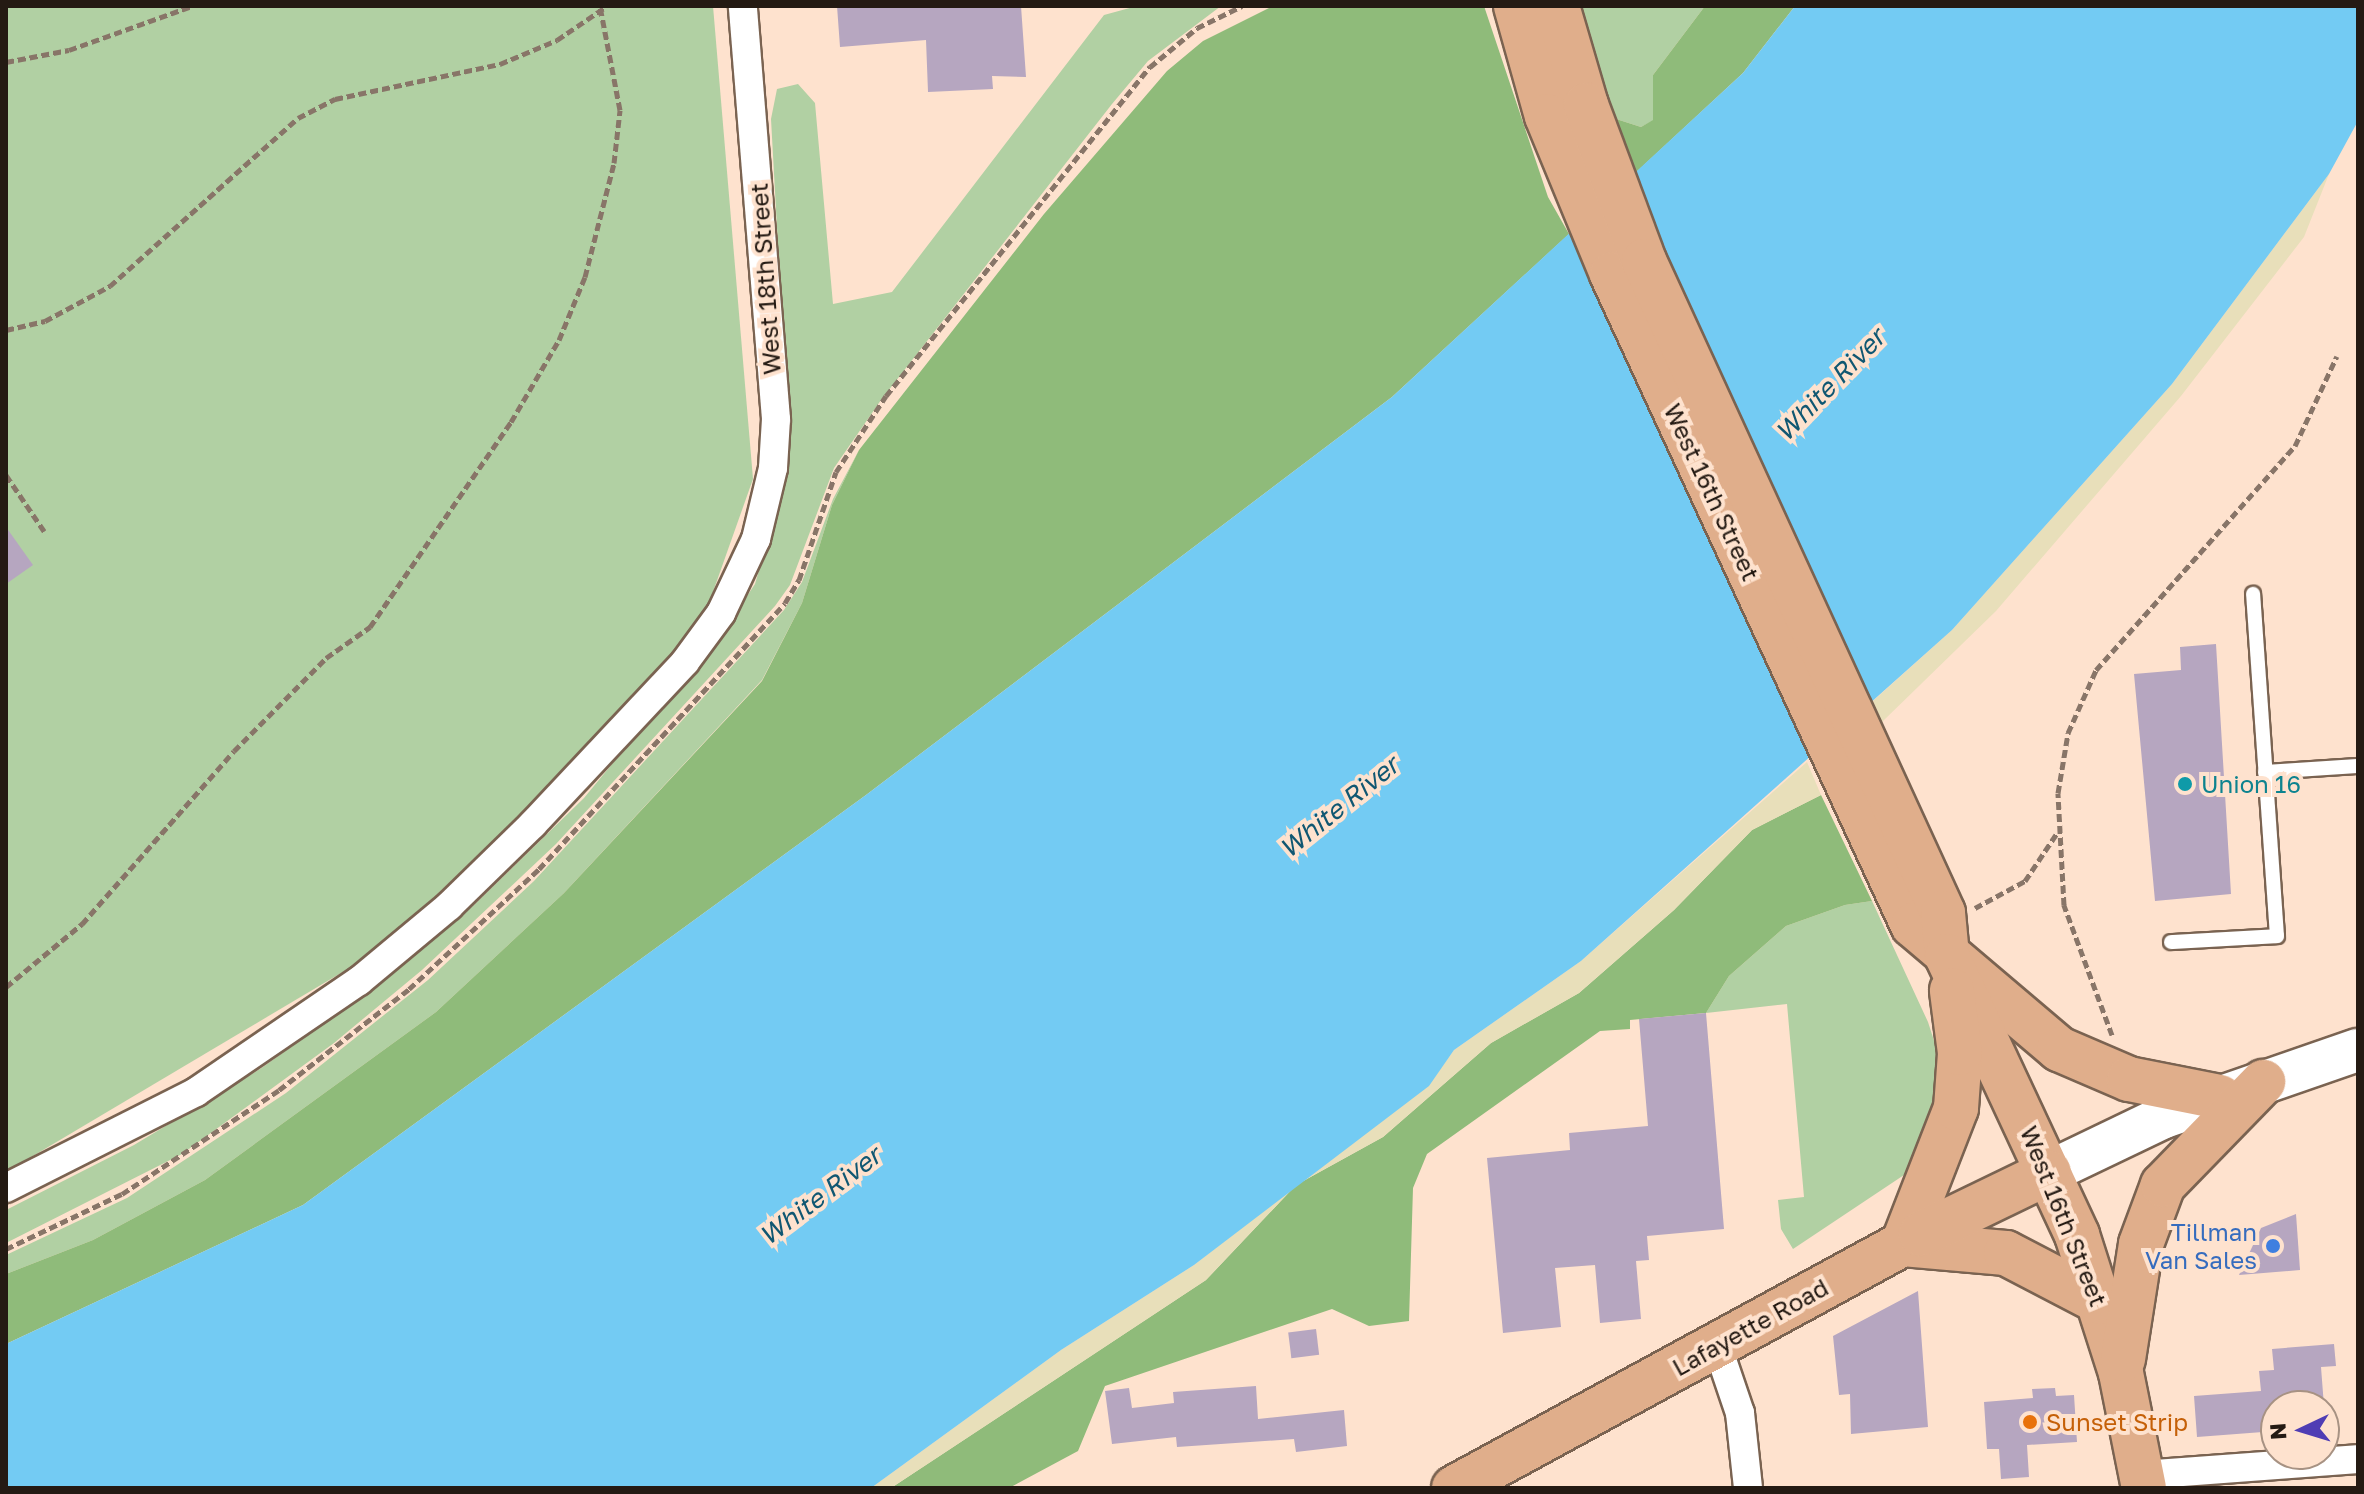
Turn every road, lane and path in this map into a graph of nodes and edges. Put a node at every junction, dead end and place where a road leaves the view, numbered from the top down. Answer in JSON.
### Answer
{"nodes":[{"id":1,"x":192,"y":6,"type":"edge"},
{"id":2,"x":607,"y":6,"type":"edge"},
{"id":3,"x":743,"y":6,"type":"edge"},
{"id":4,"x":1516,"y":6,"type":"edge"},
{"id":5,"x":1557,"y":6,"type":"edge"},
{"id":6,"x":601,"y":9,"type":"edge"},
{"id":7,"x":6,"y":62,"type":"edge"},
{"id":8,"x":1566,"y":110,"type":"junction"},
{"id":9,"x":6,"y":330,"type":"edge"},
{"id":10,"x":2337,"y":356,"type":"dead end"},
{"id":11,"x":6,"y":475,"type":"edge"},
{"id":12,"x":44,"y":531,"type":"dead end"},
{"id":13,"x":2253,"y":594,"type":"dead end"},
{"id":14,"x":2358,"y":766,"type":"edge"},
{"id":15,"x":2265,"y":772,"type":"junction"},
{"id":16,"x":2058,"y":832,"type":"junction"},
{"id":17,"x":1975,"y":908,"type":"dead end"},
{"id":18,"x":2171,"y":942,"type":"dead end"},
{"id":19,"x":1947,"y":956,"type":"junction"},
{"id":20,"x":6,"y":987,"type":"edge"},
{"id":21,"x":2113,"y":1039,"type":"dead end"},
{"id":22,"x":2358,"y":1050,"type":"edge"},
{"id":23,"x":2263,"y":1082,"type":"junction"},
{"id":24,"x":2220,"y":1097,"type":"junction"},
{"id":25,"x":2049,"y":1172,"type":"junction"},
{"id":26,"x":6,"y":1188,"type":"edge"},
{"id":27,"x":1903,"y":1244,"type":"junction"},
{"id":28,"x":2100,"y":1302,"type":"junction"},
{"id":29,"x":1717,"y":1345,"type":"junction"},
{"id":30,"x":2121,"y":1373,"type":"junction"},
{"id":31,"x":2358,"y":1459,"type":"edge"},
{"id":32,"x":2143,"y":1482,"type":"edge"},
{"id":33,"x":1454,"y":1488,"type":"edge"},
{"id":34,"x":1748,"y":1488,"type":"edge"}],
"edges":[{"from":1,"to":7,"type":"path"},
{"from":2,"to":6,"type":"path"},
{"from":3,"to":26,"type":"street","name":"West 18th Street"},
{"from":4,"to":8,"type":"main road","name":"West 16th Street"},
{"from":5,"to":8,"type":"main road","name":"West 16th Street"},
{"from":6,"to":9,"type":"path"},
{"from":6,"to":20,"type":"path"},
{"from":8,"to":19,"type":"main road","name":"West 16th Street"},
{"from":10,"to":16,"type":"path"},
{"from":11,"to":12,"type":"path"},
{"from":13,"to":15,"type":"lane"},
{"from":14,"to":15,"type":"lane"},
{"from":15,"to":18,"type":"lane"},
{"from":16,"to":17,"type":"path"},
{"from":16,"to":21,"type":"path"},
{"from":19,"to":24,"type":"main road"},
{"from":19,"to":25,"type":"main road","name":"West 16th Street"},
{"from":19,"to":27,"type":"main road"},
{"from":22,"to":23,"type":"main road"},
{"from":23,"to":24,"type":"main road"},
{"from":23,"to":30,"type":"main road"},
{"from":24,"to":25,"type":"main road"},
{"from":25,"to":27,"type":"main road","name":"Lafayette Road"},
{"from":25,"to":28,"type":"main road","name":"West 16th Street"},
{"from":27,"to":28,"type":"main road"},
{"from":27,"to":29,"type":"main road","name":"Lafayette Road"},
{"from":28,"to":30,"type":"main road","name":"West 16th Street"},
{"from":29,"to":33,"type":"main road","name":"Lafayette Road"},
{"from":29,"to":34,"type":"street"},
{"from":30,"to":32,"type":"main road","name":"West 16th Street"},
{"from":31,"to":32,"type":"street"}]}
